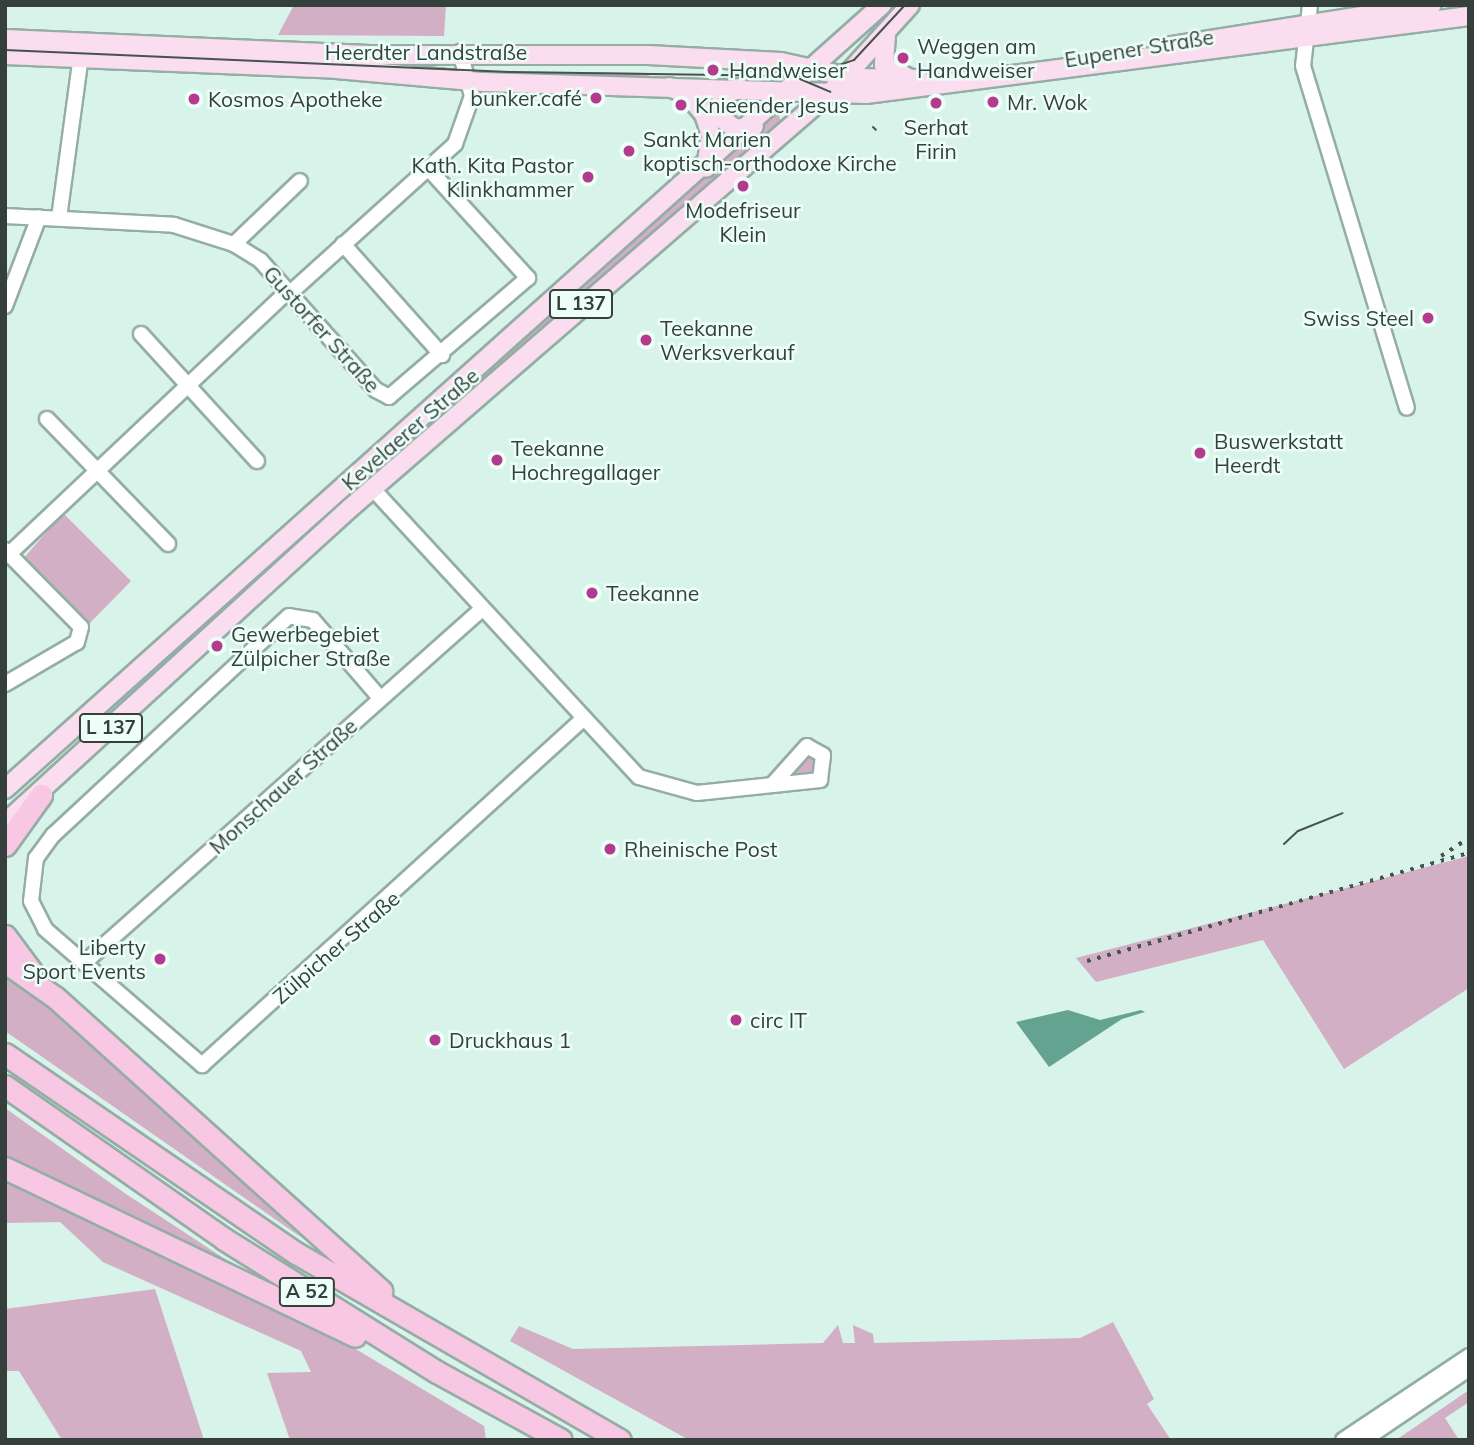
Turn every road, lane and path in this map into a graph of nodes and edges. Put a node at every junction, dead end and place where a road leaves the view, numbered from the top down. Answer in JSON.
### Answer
{"nodes":[{"id":1,"x":882,"y":5,"type":"edge"},
{"id":2,"x":909,"y":5,"type":"edge"},
{"id":3,"x":1432,"y":5,"type":"edge"},
{"id":4,"x":1309,"y":14,"type":"edge"},
{"id":5,"x":1469,"y":16,"type":"edge"},
{"id":6,"x":887,"y":33,"type":"junction"},
{"id":7,"x":5,"y":39,"type":"edge"},
{"id":8,"x":1303,"y":41,"type":"junction"},
{"id":9,"x":460,"y":52,"type":"junction"},
{"id":10,"x":835,"y":52,"type":"junction"},
{"id":11,"x":5,"y":55,"type":"edge"},
{"id":12,"x":782,"y":62,"type":"junction"},
{"id":13,"x":80,"y":63,"type":"junction"},
{"id":14,"x":816,"y":70,"type":"junction"},
{"id":15,"x":846,"y":77,"type":"junction"},
{"id":16,"x":911,"y":79,"type":"junction"},
{"id":17,"x":472,"y":81,"type":"junction"},
{"id":18,"x":653,"y":84,"type":"junction"},
{"id":19,"x":741,"y":87,"type":"junction"},
{"id":20,"x":794,"y":89,"type":"junction"},
{"id":21,"x":830,"y":92,"type":"junction"},
{"id":22,"x":754,"y":126,"type":"junction"},
{"id":23,"x":428,"y":168,"type":"junction"},
{"id":24,"x":706,"y":168,"type":"junction"},
{"id":25,"x":300,"y":181,"type":"dead end"},
{"id":26,"x":5,"y":216,"type":"edge"},
{"id":27,"x":38,"y":217,"type":"junction"},
{"id":28,"x":59,"y":218,"type":"junction"},
{"id":29,"x":234,"y":244,"type":"junction"},
{"id":30,"x":343,"y":244,"type":"junction"},
{"id":31,"x":288,"y":293,"type":"junction"},
{"id":32,"x":5,"y":306,"type":"edge"},
{"id":33,"x":141,"y":334,"type":"dead end"},
{"id":34,"x":442,"y":355,"type":"junction"},
{"id":35,"x":187,"y":383,"type":"junction"},
{"id":36,"x":1407,"y":408,"type":"dead end"},
{"id":37,"x":47,"y":419,"type":"dead end"},
{"id":38,"x":257,"y":461,"type":"dead end"},
{"id":39,"x":95,"y":468,"type":"junction"},
{"id":40,"x":372,"y":488,"type":"junction"},
{"id":41,"x":168,"y":544,"type":"dead end"},
{"id":42,"x":7,"y":552,"type":"edge"},
{"id":43,"x":482,"y":609,"type":"junction"},
{"id":44,"x":5,"y":684,"type":"edge"},
{"id":45,"x":380,"y":698,"type":"junction"},
{"id":46,"x":583,"y":719,"type":"junction"},
{"id":47,"x":773,"y":784,"type":"dead end"},
{"id":48,"x":5,"y":789,"type":"edge"},
{"id":49,"x":41,"y":794,"type":"junction"},
{"id":50,"x":5,"y":823,"type":"edge"},
{"id":51,"x":5,"y":845,"type":"edge"},
{"id":52,"x":5,"y":936,"type":"edge"},
{"id":53,"x":5,"y":962,"type":"edge"},
{"id":54,"x":84,"y":963,"type":"junction"},
{"id":55,"x":56,"y":998,"type":"junction"},
{"id":56,"x":5,"y":1054,"type":"edge"},
{"id":57,"x":5,"y":1086,"type":"edge"},
{"id":58,"x":5,"y":1168,"type":"edge"},
{"id":59,"x":455,"y":1347,"type":"junction"},
{"id":60,"x":1469,"y":1356,"type":"edge"},
{"id":61,"x":1469,"y":1370,"type":"edge"},
{"id":62,"x":437,"y":1372,"type":"junction"},
{"id":63,"x":561,"y":1440,"type":"edge"},
{"id":64,"x":620,"y":1440,"type":"edge"},
{"id":65,"x":1343,"y":1440,"type":"edge"},
{"id":66,"x":1364,"y":1440,"type":"edge"}],
"edges":[{"from":1,"to":10,"type":"main road","number":"L 137"},
{"from":2,"to":6,"type":"main road","number":"L 137"},
{"from":3,"to":4,"type":"main road","name":"Eupener Straße"},
{"from":4,"to":8,"type":"street"},
{"from":4,"to":16,"type":"main road","name":"Eupener Straße"},
{"from":5,"to":8,"type":"main road","name":"Eupener Straße"},
{"from":6,"to":15,"type":"main road","number":"L 137"},
{"from":6,"to":16,"type":"main road"},
{"from":7,"to":9,"type":"main road","name":"Heerdter Landstraße"},
{"from":8,"to":21,"type":"main road","name":"Eupener Straße"},
{"from":8,"to":36,"type":"street"},
{"from":9,"to":12,"type":"main road","name":"Heerdter Landstraße"},
{"from":9,"to":17,"type":"street"},
{"from":10,"to":12,"type":"main road"},
{"from":10,"to":14,"type":"main road","number":"L 137"},
{"from":11,"to":13,"type":"main road","name":"Heerdter Landstraße"},
{"from":12,"to":14,"type":"main road","name":"Heerdter Landstraße"},
{"from":13,"to":17,"type":"main road","name":"Heerdter Landstraße"},
{"from":13,"to":28,"type":"street"},
{"from":14,"to":15,"type":"main road","name":"Heerdter Landstraße"},
{"from":14,"to":20,"type":"main road","name":"Kevelaerer Straße","number":"L 137"},
{"from":15,"to":16,"type":"main road","name":"Eupener Straße"},
{"from":15,"to":21,"type":"main road","number":"L 137"},
{"from":17,"to":18,"type":"main road","name":"Heerdter Landstraße"},
{"from":17,"to":23,"type":"street"},
{"from":18,"to":19,"type":"main road","name":"Heerdter Landstraße"},
{"from":18,"to":24,"type":"main road"},
{"from":19,"to":20,"type":"main road","name":"Heerdter Landstraße"},
{"from":19,"to":22,"type":"main road"},
{"from":20,"to":21,"type":"main road","name":"Heerdter Landstraße"},
{"from":20,"to":22,"type":"main road","name":"Kevelaerer Straße","number":"L 137"},
{"from":21,"to":40,"type":"main road","name":"Kevelaerer Straße","number":"L 137"},
{"from":22,"to":24,"type":"main road","name":"Kevelaerer Straße","number":"L 137"},
{"from":23,"to":30,"type":"street"},
{"from":23,"to":34,"type":"street","name":"Gustorfer Straße"},
{"from":24,"to":48,"type":"main road","name":"Kevelaerer Straße","number":"L 137"},
{"from":25,"to":29,"type":"street"},
{"from":26,"to":27,"type":"street","name":"Gustorfer Straße"},
{"from":27,"to":28,"type":"street","name":"Gustorfer Straße"},
{"from":27,"to":32,"type":"street"},
{"from":28,"to":29,"type":"street","name":"Gustorfer Straße"},
{"from":29,"to":31,"type":"street","name":"Gustorfer Straße"},
{"from":30,"to":31,"type":"street"},
{"from":30,"to":34,"type":"street"},
{"from":31,"to":34,"type":"street","name":"Gustorfer Straße"},
{"from":31,"to":35,"type":"street"},
{"from":33,"to":35,"type":"street"},
{"from":35,"to":38,"type":"street"},
{"from":35,"to":39,"type":"street"},
{"from":37,"to":39,"type":"street"},
{"from":39,"to":41,"type":"street"},
{"from":39,"to":42,"type":"street"},
{"from":40,"to":43,"type":"street"},
{"from":40,"to":49,"type":"main road","name":"Kevelaerer Straße","number":"L 137"},
{"from":42,"to":44,"type":"street"},
{"from":43,"to":45,"type":"street","name":"Monschauer Straße"},
{"from":43,"to":46,"type":"street"},
{"from":45,"to":54,"type":"street","name":"Monschauer Straße"},
{"from":45,"to":54,"type":"street"},
{"from":46,"to":47,"type":"street"},
{"from":46,"to":54,"type":"street","name":"Zülpicher Straße"},
{"from":49,"to":50,"type":"main road","number":"L 137"},
{"from":49,"to":51,"type":"highway"},
{"from":52,"to":55,"type":"highway"},
{"from":53,"to":55,"type":"highway"},
{"from":55,"to":59,"type":"highway"},
{"from":56,"to":59,"type":"highway","number":"A 52"},
{"from":57,"to":62,"type":"highway","number":"A 52"},
{"from":58,"to":62,"type":"highway"},
{"from":59,"to":64,"type":"highway","number":"A 52"},
{"from":60,"to":65,"type":"street"},
{"from":61,"to":66,"type":"street"},
{"from":62,"to":63,"type":"highway","number":"A 52"}]}
